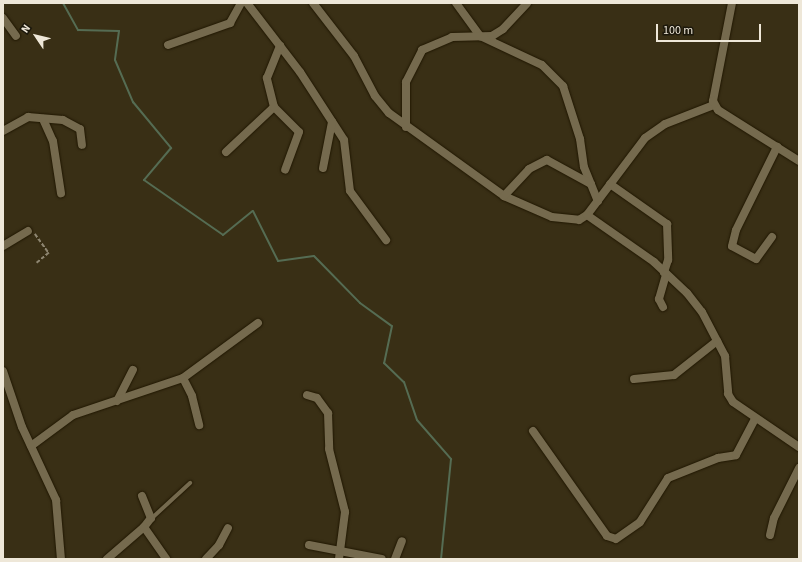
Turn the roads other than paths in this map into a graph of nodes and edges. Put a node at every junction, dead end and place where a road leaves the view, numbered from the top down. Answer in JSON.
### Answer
{"nodes":[{"id":1,"x":242,"y":3,"type":"edge"},
{"id":2,"x":248,"y":3,"type":"edge"},
{"id":3,"x":313,"y":3,"type":"edge"},
{"id":4,"x":456,"y":3,"type":"edge"},
{"id":5,"x":527,"y":3,"type":"edge"},
{"id":6,"x":732,"y":3,"type":"edge"},
{"id":7,"x":3,"y":18,"type":"edge"},
{"id":8,"x":16,"y":36,"type":"dead end"},
{"id":9,"x":480,"y":36,"type":"junction"},
{"id":10,"x":168,"y":45,"type":"dead end"},
{"id":11,"x":280,"y":45,"type":"junction"},
{"id":12,"x":714,"y":104,"type":"junction"},
{"id":13,"x":274,"y":107,"type":"junction"},
{"id":14,"x":43,"y":119,"type":"junction"},
{"id":15,"x":332,"y":122,"type":"junction"},
{"id":16,"x":406,"y":127,"type":"junction"},
{"id":17,"x":3,"y":131,"type":"edge"},
{"id":18,"x":82,"y":145,"type":"dead end"},
{"id":19,"x":777,"y":147,"type":"junction"},
{"id":20,"x":226,"y":152,"type":"dead end"},
{"id":21,"x":799,"y":161,"type":"edge"},
{"id":22,"x":323,"y":168,"type":"dead end"},
{"id":23,"x":286,"y":170,"type":"dead end"},
{"id":24,"x":591,"y":184,"type":"junction"},
{"id":25,"x":610,"y":184,"type":"junction"},
{"id":26,"x":61,"y":193,"type":"dead end"},
{"id":27,"x":504,"y":196,"type":"junction"},
{"id":28,"x":598,"y":201,"type":"junction"},
{"id":29,"x":587,"y":215,"type":"junction"},
{"id":30,"x":28,"y":231,"type":"road end"},
{"id":31,"x":772,"y":237,"type":"dead end"},
{"id":32,"x":386,"y":240,"type":"dead end"},
{"id":33,"x":3,"y":246,"type":"edge"},
{"id":34,"x":665,"y":273,"type":"junction"},
{"id":35,"x":663,"y":307,"type":"dead end"},
{"id":36,"x":258,"y":323,"type":"dead end"},
{"id":37,"x":717,"y":341,"type":"junction"},
{"id":38,"x":133,"y":370,"type":"dead end"},
{"id":39,"x":3,"y":371,"type":"edge"},
{"id":40,"x":183,"y":378,"type":"junction"},
{"id":41,"x":634,"y":379,"type":"dead end"},
{"id":42,"x":307,"y":395,"type":"dead end"},
{"id":43,"x":117,"y":401,"type":"junction"},
{"id":44,"x":755,"y":419,"type":"junction"},
{"id":45,"x":199,"y":425,"type":"dead end"},
{"id":46,"x":533,"y":431,"type":"dead end"},
{"id":47,"x":31,"y":446,"type":"junction"},
{"id":48,"x":799,"y":447,"type":"edge"},
{"id":49,"x":799,"y":468,"type":"edge"},
{"id":50,"x":190,"y":483,"type":"dead end"},
{"id":51,"x":142,"y":496,"type":"dead end"},
{"id":52,"x":151,"y":518,"type":"junction"},
{"id":53,"x":144,"y":527,"type":"junction"},
{"id":54,"x":228,"y":528,"type":"dead end"},
{"id":55,"x":770,"y":535,"type":"dead end"},
{"id":56,"x":402,"y":542,"type":"dead end"},
{"id":57,"x":309,"y":545,"type":"dead end"},
{"id":58,"x":343,"y":550,"type":"junction"},
{"id":59,"x":61,"y":559,"type":"edge"},
{"id":60,"x":107,"y":559,"type":"edge"},
{"id":61,"x":166,"y":559,"type":"edge"},
{"id":62,"x":206,"y":559,"type":"edge"},
{"id":63,"x":339,"y":559,"type":"edge"},
{"id":64,"x":382,"y":559,"type":"edge"},
{"id":65,"x":395,"y":559,"type":"edge"}],
"edges":[{"from":1,"to":10,"type":"street"},
{"from":2,"to":11,"type":"street"},
{"from":3,"to":16,"type":"street"},
{"from":4,"to":9,"type":"street"},
{"from":5,"to":9,"type":"street"},
{"from":6,"to":12,"type":"street"},
{"from":7,"to":8,"type":"street"},
{"from":9,"to":16,"type":"street"},
{"from":9,"to":24,"type":"street"},
{"from":11,"to":13,"type":"street"},
{"from":11,"to":15,"type":"street"},
{"from":12,"to":19,"type":"street"},
{"from":12,"to":25,"type":"street"},
{"from":13,"to":20,"type":"street"},
{"from":13,"to":23,"type":"street"},
{"from":14,"to":17,"type":"street"},
{"from":14,"to":18,"type":"street"},
{"from":14,"to":26,"type":"street"},
{"from":15,"to":22,"type":"street"},
{"from":15,"to":32,"type":"street"},
{"from":16,"to":27,"type":"street"},
{"from":19,"to":21,"type":"street"},
{"from":19,"to":31,"type":"street"},
{"from":24,"to":27,"type":"street"},
{"from":24,"to":28,"type":"street"},
{"from":25,"to":28,"type":"street"},
{"from":25,"to":34,"type":"street"},
{"from":27,"to":29,"type":"street"},
{"from":28,"to":29,"type":"street"},
{"from":29,"to":34,"type":"street"},
{"from":30,"to":33,"type":"street"},
{"from":34,"to":35,"type":"street"},
{"from":34,"to":37,"type":"street"},
{"from":36,"to":40,"type":"street"},
{"from":37,"to":41,"type":"street"},
{"from":37,"to":44,"type":"street"},
{"from":38,"to":43,"type":"street"},
{"from":39,"to":47,"type":"street"},
{"from":40,"to":43,"type":"street"},
{"from":40,"to":45,"type":"street"},
{"from":42,"to":58,"type":"street"},
{"from":43,"to":47,"type":"street"},
{"from":44,"to":46,"type":"street"},
{"from":44,"to":48,"type":"street"},
{"from":47,"to":59,"type":"street"},
{"from":49,"to":55,"type":"street"},
{"from":50,"to":52,"type":"lane"},
{"from":51,"to":52,"type":"street"},
{"from":52,"to":53,"type":"street"},
{"from":53,"to":60,"type":"street"},
{"from":53,"to":61,"type":"street"},
{"from":54,"to":62,"type":"street"},
{"from":56,"to":65,"type":"street"},
{"from":57,"to":58,"type":"street"},
{"from":58,"to":63,"type":"street"},
{"from":58,"to":64,"type":"street"}]}
